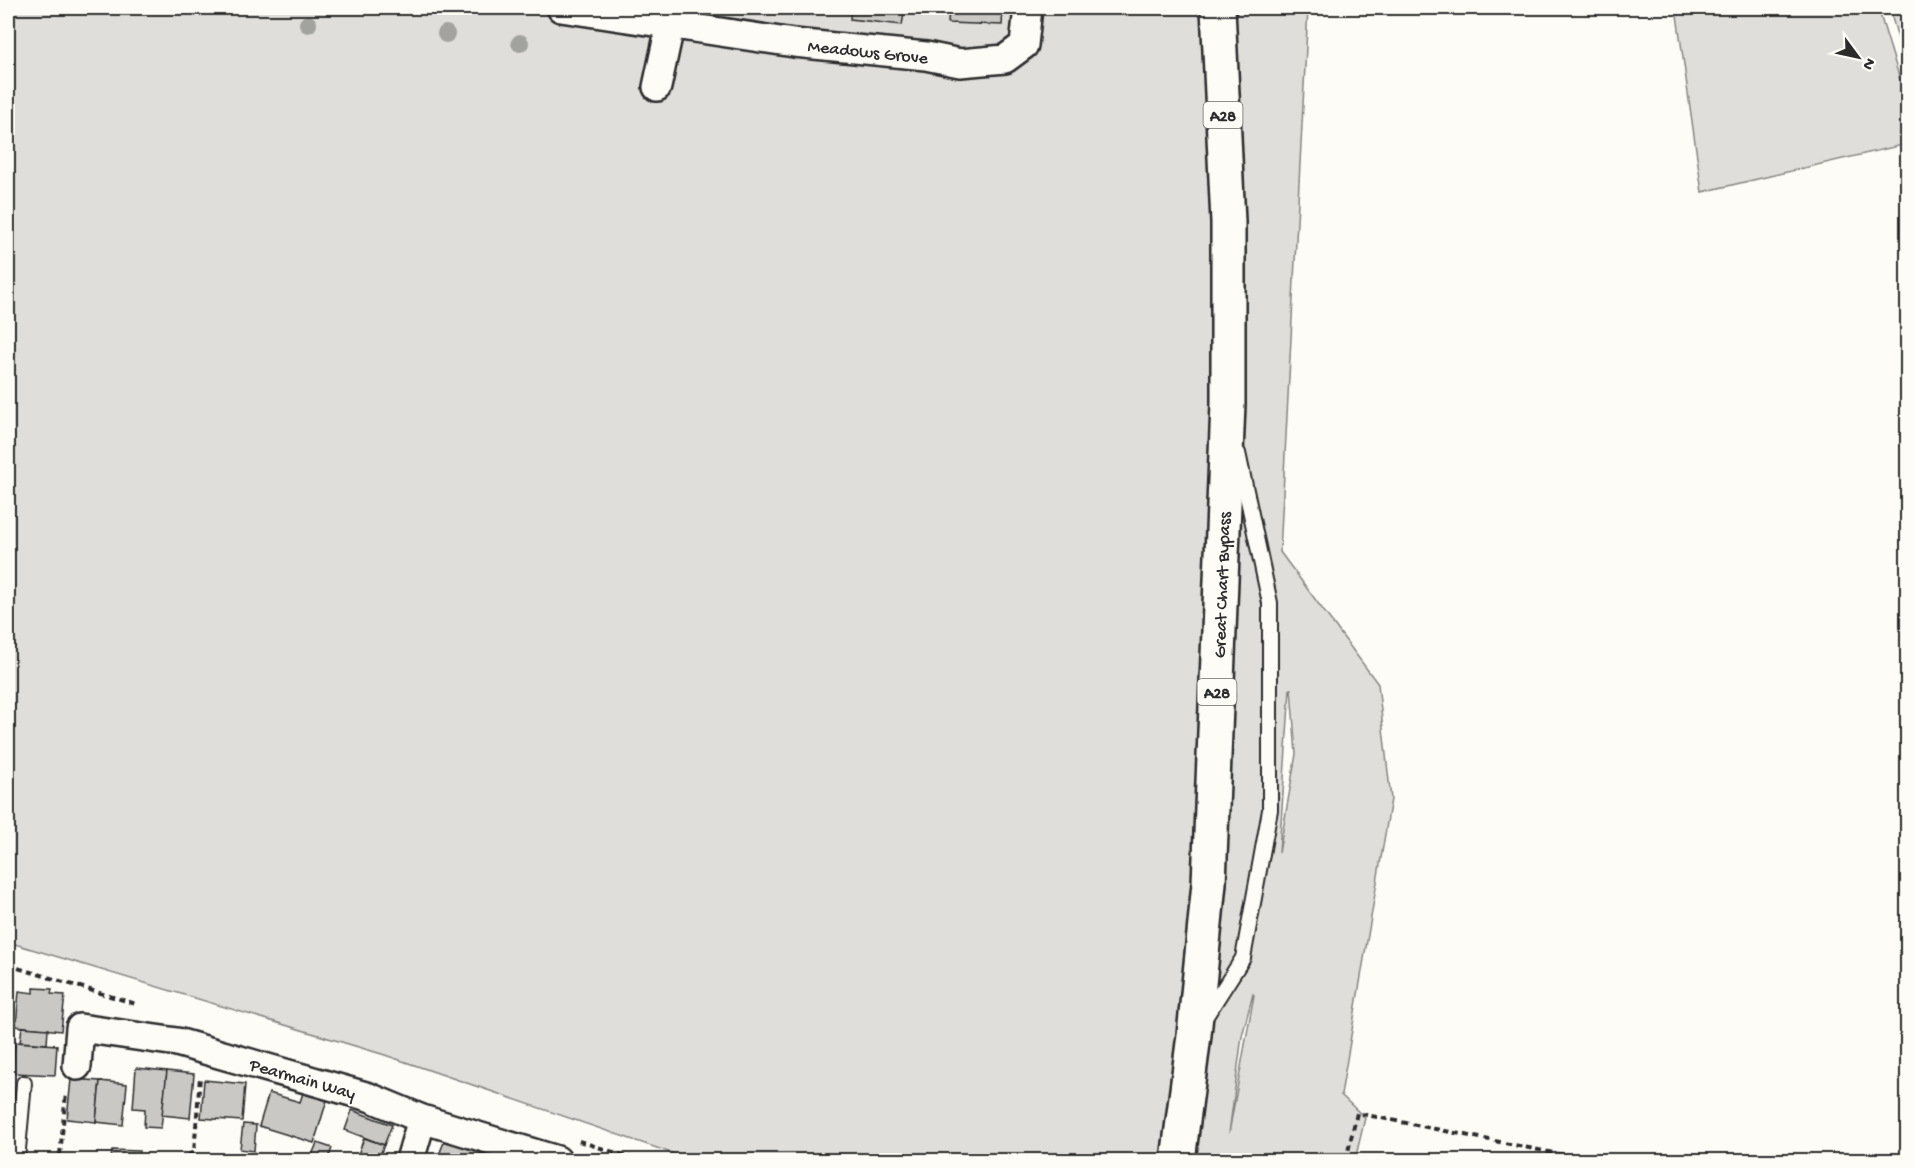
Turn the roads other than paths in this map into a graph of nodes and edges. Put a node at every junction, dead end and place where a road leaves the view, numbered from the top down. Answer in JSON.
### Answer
{"nodes":[{"id":1,"x":561,"y":8,"type":"edge"},
{"id":2,"x":1028,"y":8,"type":"edge"},
{"id":3,"x":1218,"y":8,"type":"edge"},
{"id":4,"x":673,"y":16,"type":"edge"},
{"id":5,"x":657,"y":87,"type":"dead end"},
{"id":6,"x":1228,"y":404,"type":"junction"},
{"id":7,"x":1194,"y":1035,"type":"junction"},
{"id":8,"x":76,"y":1066,"type":"road end"},
{"id":9,"x":24,"y":1083,"type":"dead end"},
{"id":10,"x":422,"y":1119,"type":"junction"},
{"id":11,"x":16,"y":1161,"type":"edge"},
{"id":12,"x":411,"y":1161,"type":"edge"},
{"id":13,"x":557,"y":1161,"type":"edge"},
{"id":14,"x":1178,"y":1161,"type":"edge"}],
"edges":[{"from":1,"to":4,"type":"street","name":"Meadows Grove"},
{"from":2,"to":4,"type":"street","name":"Meadows Grove"},
{"from":3,"to":6,"type":"main road","name":"Great Chart Bypass","number":"A28"},
{"from":4,"to":5,"type":"street"},
{"from":6,"to":7,"type":"main road","name":"Great Chart Bypass","number":"A28"},
{"from":6,"to":7,"type":"lane"},
{"from":7,"to":14,"type":"main road","name":"Great Chart Bypass","number":"A28"},
{"from":8,"to":10,"type":"street","name":"Pearmain Way"},
{"from":9,"to":11,"type":"lane"},
{"from":10,"to":12,"type":"street"},
{"from":10,"to":13,"type":"street","name":"Pearmain Way"}]}
